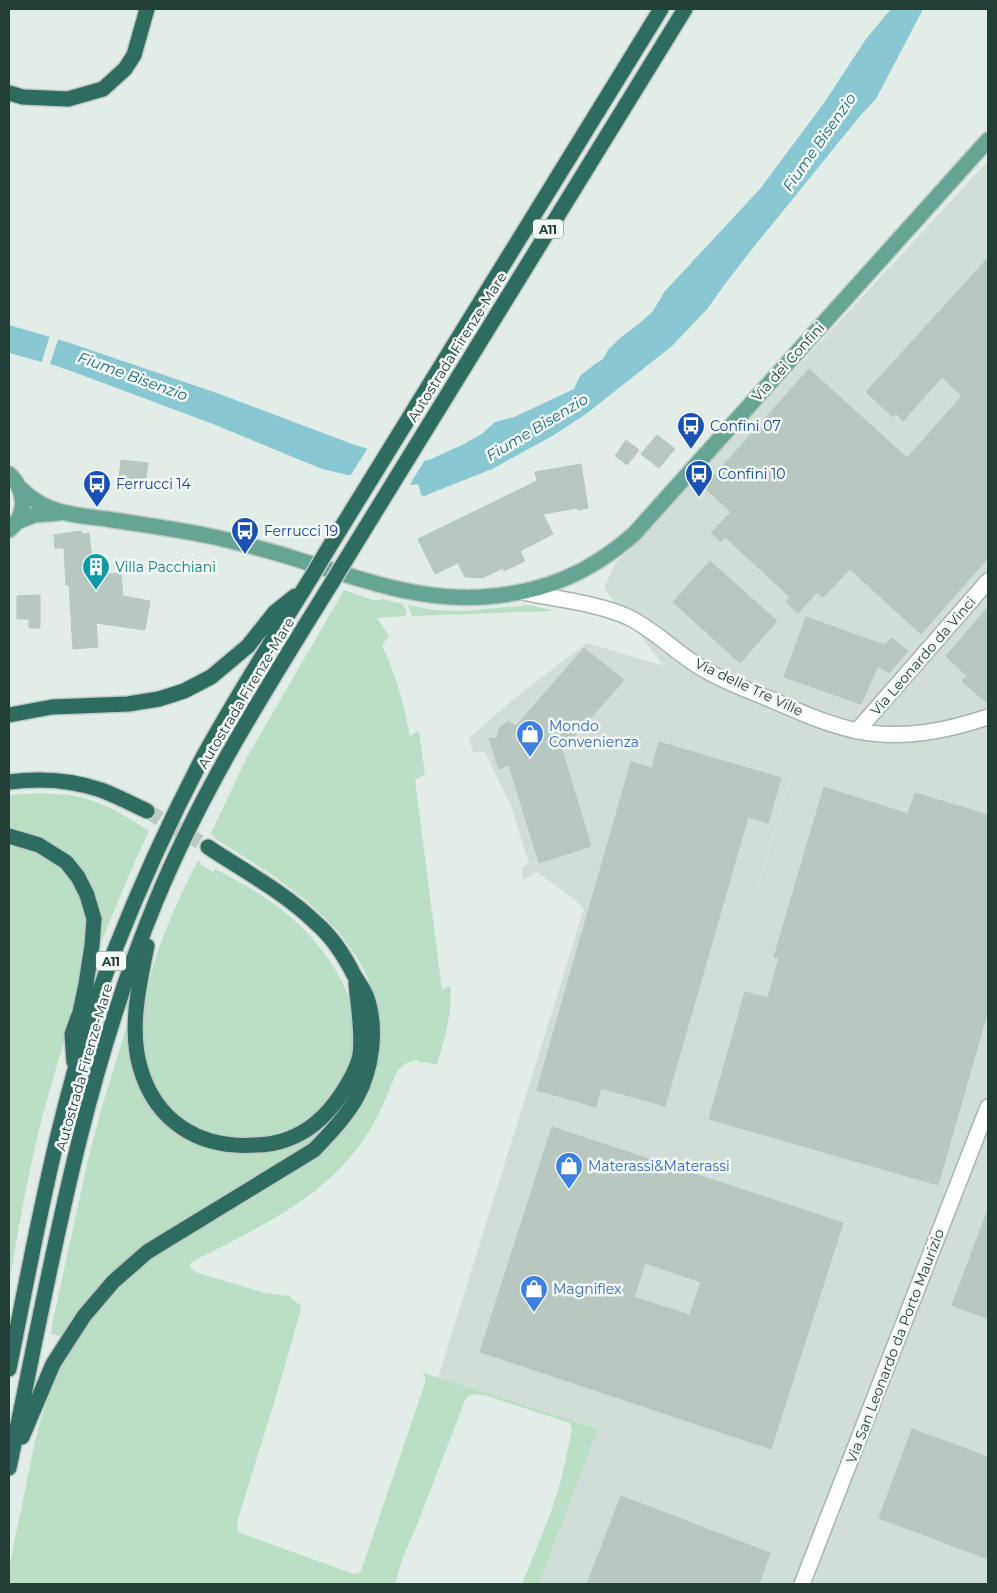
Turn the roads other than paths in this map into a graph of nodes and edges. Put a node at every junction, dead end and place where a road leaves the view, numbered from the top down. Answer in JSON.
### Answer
{"nodes":[{"id":1,"x":147,"y":9,"type":"edge"},
{"id":2,"x":661,"y":9,"type":"edge"},
{"id":3,"x":684,"y":9,"type":"edge"},
{"id":4,"x":9,"y":93,"type":"edge"},
{"id":5,"x":988,"y":140,"type":"edge"},
{"id":6,"x":9,"y":474,"type":"edge"},
{"id":7,"x":20,"y":488,"type":"junction"},
{"id":8,"x":63,"y":512,"type":"junction"},
{"id":9,"x":13,"y":526,"type":"edge"},
{"id":10,"x":988,"y":581,"type":"edge"},
{"id":11,"x":308,"y":582,"type":"junction"},
{"id":12,"x":522,"y":592,"type":"junction"},
{"id":13,"x":9,"y":715,"type":"edge"},
{"id":14,"x":988,"y":717,"type":"edge"},
{"id":15,"x":857,"y":731,"type":"junction"},
{"id":16,"x":9,"y":782,"type":"edge"},
{"id":17,"x":147,"y":811,"type":"tunnel mouth"},
{"id":18,"x":9,"y":836,"type":"edge"},
{"id":19,"x":208,"y":847,"type":"tunnel mouth"},
{"id":20,"x":156,"y":899,"type":"junction"},
{"id":21,"x":355,"y":977,"type":"junction"},
{"id":22,"x":75,"y":1072,"type":"junction"},
{"id":23,"x":988,"y":1107,"type":"edge"},
{"id":24,"x":9,"y":1369,"type":"edge"},
{"id":25,"x":9,"y":1468,"type":"edge"},
{"id":26,"x":802,"y":1584,"type":"edge"}],
"edges":[{"from":1,"to":4,"type":"highway"},
{"from":2,"to":11,"type":"highway","name":"Autostrada Firenze-Mare","number":"A11","bridge":true},
{"from":3,"to":20,"type":"highway","name":"Autostrada Firenze-Mare","number":"A11","bridge":true},
{"from":5,"to":12,"type":"main road","name":"Via dei Confini"},
{"from":6,"to":7,"type":"main road"},
{"from":7,"to":8,"type":"main road"},
{"from":7,"to":9,"type":"main road"},
{"from":8,"to":9,"type":"main road"},
{"from":8,"to":12,"type":"main road","name":"Via dei Confini"},
{"from":10,"to":15,"type":"street","name":"Via Leonardo da Vinci"},
{"from":11,"to":13,"type":"highway"},
{"from":11,"to":22,"type":"highway","name":"Autostrada Firenze-Mare","number":"A11"},
{"from":12,"to":15,"type":"street","name":"Via delle Tre Ville"},
{"from":14,"to":15,"type":"street","name":"Via delle Tre Ville"},
{"from":16,"to":17,"type":"highway"},
{"from":18,"to":22,"type":"highway"},
{"from":19,"to":21,"type":"highway"},
{"from":20,"to":21,"type":"highway"},
{"from":20,"to":25,"type":"highway","name":"Autostrada Firenze-Mare","number":"A11"},
{"from":21,"to":25,"type":"highway"},
{"from":22,"to":24,"type":"highway","name":"Autostrada Firenze-Mare","number":"A11"},
{"from":23,"to":26,"type":"street","name":"Via San Leonardo da Porto Maurizio"}]}
